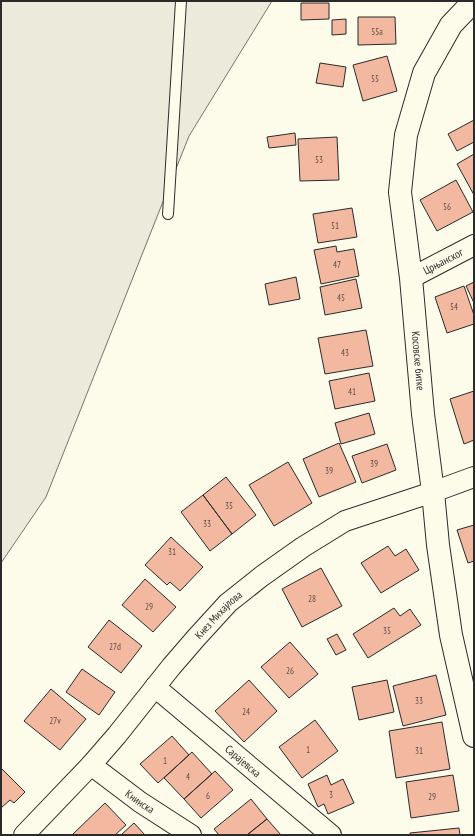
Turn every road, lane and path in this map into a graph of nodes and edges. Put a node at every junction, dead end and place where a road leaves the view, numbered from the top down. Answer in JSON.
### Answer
{"nodes":[{"id":1,"x":181,"y":1,"type":"edge"},
{"id":2,"x":474,"y":1,"type":"edge"},
{"id":3,"x":168,"y":214,"type":"dead end"},
{"id":4,"x":474,"y":245,"type":"edge"},
{"id":5,"x":411,"y":278,"type":"junction"},
{"id":6,"x":474,"y":477,"type":"edge"},
{"id":7,"x":433,"y":492,"type":"junction"},
{"id":8,"x":155,"y":687,"type":"junction"},
{"id":9,"x":474,"y":736,"type":"edge"},
{"id":10,"x":91,"y":765,"type":"junction"},
{"id":11,"x":25,"y":835,"type":"edge"},
{"id":12,"x":191,"y":835,"type":"edge"},
{"id":13,"x":331,"y":835,"type":"edge"}],
"edges":[{"from":1,"to":3,"type":"lane"},
{"from":2,"to":5,"type":"street","name":"Косовске битке"},
{"from":4,"to":5,"type":"street","name":"Црњанског"},
{"from":5,"to":7,"type":"street","name":"Косовске битке"},
{"from":6,"to":7,"type":"street","name":"Кнез Михајлова"},
{"from":7,"to":8,"type":"street","name":"Кнез Михајлова"},
{"from":7,"to":9,"type":"street","name":"Косовске битке"},
{"from":8,"to":10,"type":"street","name":"Кнез Михајлова"},
{"from":8,"to":13,"type":"street","name":"Сарајевска"},
{"from":10,"to":11,"type":"street","name":"Кнез Михајлова"},
{"from":10,"to":12,"type":"street","name":"Книнска"}]}
